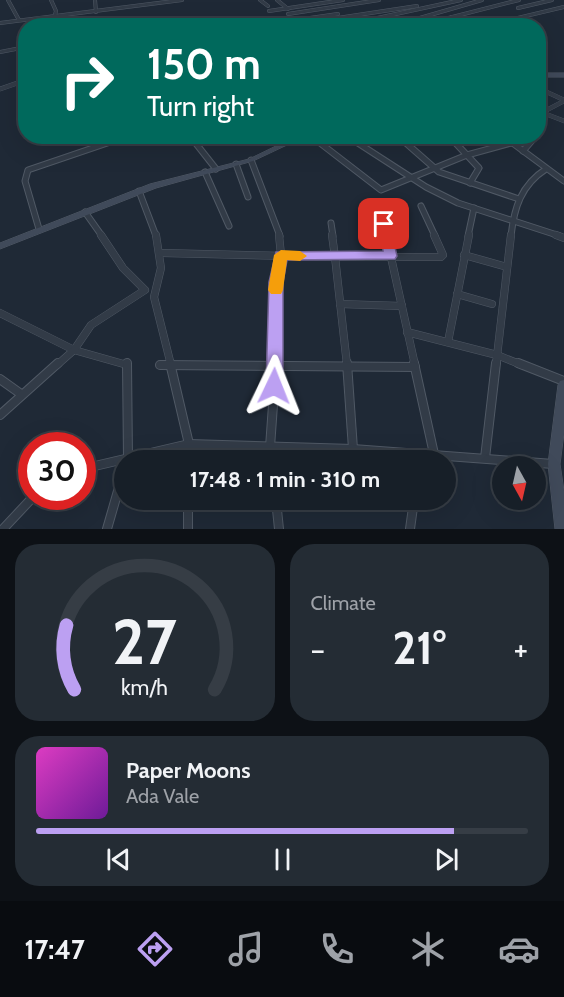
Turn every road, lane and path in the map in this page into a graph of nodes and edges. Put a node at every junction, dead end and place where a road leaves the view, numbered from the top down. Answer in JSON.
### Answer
{"nodes":[{"id":1,"x":8,"y":0,"type":"edge"},
{"id":2,"x":51,"y":0,"type":"edge"},
{"id":3,"x":95,"y":0,"type":"edge"},
{"id":4,"x":182,"y":0,"type":"edge"},
{"id":5,"x":260,"y":0,"type":"edge"},
{"id":6,"x":277,"y":0,"type":"edge"},
{"id":7,"x":298,"y":0,"type":"edge"},
{"id":8,"x":343,"y":0,"type":"edge"},
{"id":9,"x":379,"y":0,"type":"edge"},
{"id":10,"x":418,"y":0,"type":"edge"},
{"id":11,"x":430,"y":0,"type":"edge"},
{"id":12,"x":444,"y":0,"type":"edge"},
{"id":13,"x":459,"y":0,"type":"edge"},
{"id":14,"x":482,"y":0,"type":"edge"},
{"id":15,"x":519,"y":0,"type":"edge"},
{"id":16,"x":552,"y":0,"type":"edge"},
{"id":17,"x":450,"y":3,"type":"junction"},
{"id":18,"x":505,"y":3,"type":"junction"},
{"id":19,"x":465,"y":4,"type":"junction"},
{"id":20,"x":267,"y":6,"type":"dead end"},
{"id":21,"x":306,"y":6,"type":"junction"},
{"id":22,"x":417,"y":6,"type":"dead end"},
{"id":23,"x":440,"y":6,"type":"junction"},
{"id":24,"x":564,"y":6,"type":"edge"},
{"id":25,"x":379,"y":8,"type":"junction"},
{"id":26,"x":518,"y":8,"type":"junction"},
{"id":27,"x":288,"y":9,"type":"junction"},
{"id":28,"x":281,"y":10,"type":"junction"},
{"id":29,"x":269,"y":11,"type":"dead end"},
{"id":30,"x":312,"y":11,"type":"junction"},
{"id":31,"x":385,"y":11,"type":"junction"},
{"id":32,"x":96,"y":12,"type":"junction"},
{"id":33,"x":288,"y":14,"type":"junction"},
{"id":34,"x":535,"y":14,"type":"junction"},
{"id":35,"x":56,"y":15,"type":"junction"},
{"id":36,"x":394,"y":15,"type":"junction"},
{"id":37,"x":452,"y":16,"type":"junction"},
{"id":38,"x":18,"y":18,"type":"edge"},
{"id":39,"x":34,"y":18,"type":"edge"},
{"id":40,"x":55,"y":18,"type":"edge"},
{"id":41,"x":293,"y":18,"type":"edge"},
{"id":42,"x":310,"y":18,"type":"edge"},
{"id":43,"x":340,"y":18,"type":"edge"},
{"id":44,"x":378,"y":18,"type":"edge"},
{"id":45,"x":400,"y":18,"type":"edge"},
{"id":46,"x":417,"y":18,"type":"edge"},
{"id":47,"x":445,"y":18,"type":"edge"},
{"id":48,"x":456,"y":18,"type":"edge"},
{"id":49,"x":518,"y":18,"type":"edge"},
{"id":50,"x":18,"y":20,"type":"edge"},
{"id":51,"x":0,"y":23,"type":"edge"},
{"id":52,"x":18,"y":49,"type":"edge"},
{"id":53,"x":0,"y":52,"type":"edge"},
{"id":54,"x":546,"y":75,"type":"edge"},
{"id":55,"x":564,"y":75,"type":"edge"},
{"id":56,"x":18,"y":83,"type":"edge"},
{"id":57,"x":0,"y":89,"type":"edge"},
{"id":58,"x":546,"y":92,"type":"edge"},
{"id":59,"x":564,"y":101,"type":"edge"},
{"id":60,"x":546,"y":110,"type":"edge"},
{"id":61,"x":546,"y":114,"type":"edge"},
{"id":62,"x":564,"y":121,"type":"edge"},
{"id":63,"x":104,"y":144,"type":"edge"},
{"id":64,"x":196,"y":144,"type":"edge"},
{"id":65,"x":286,"y":144,"type":"edge"},
{"id":66,"x":321,"y":144,"type":"edge"},
{"id":67,"x":359,"y":144,"type":"edge"},
{"id":68,"x":407,"y":144,"type":"edge"},
{"id":69,"x":457,"y":144,"type":"edge"},
{"id":70,"x":504,"y":144,"type":"edge"},
{"id":71,"x":514,"y":144,"type":"edge"},
{"id":72,"x":529,"y":144,"type":"edge"},
{"id":73,"x":523,"y":151,"type":"junction"},
{"id":74,"x":467,"y":155,"type":"junction"},
{"id":75,"x":251,"y":160,"type":"junction"},
{"id":76,"x":236,"y":164,"type":"junction"},
{"id":77,"x":433,"y":168,"type":"junction"},
{"id":78,"x":216,"y":169,"type":"junction"},
{"id":79,"x":546,"y":169,"type":"junction"},
{"id":80,"x":205,"y":172,"type":"junction"},
{"id":81,"x":410,"y":177,"type":"junction"},
{"id":82,"x":564,"y":181,"type":"edge"},
{"id":83,"x":470,"y":183,"type":"junction"},
{"id":84,"x":139,"y":191,"type":"junction"},
{"id":85,"x":248,"y":197,"type":"dead end"},
{"id":86,"x":519,"y":199,"type":"junction"},
{"id":87,"x":421,"y":206,"type":"dead end"},
{"id":88,"x":474,"y":208,"type":"junction"},
{"id":89,"x":85,"y":212,"type":"junction"},
{"id":90,"x":513,"y":220,"type":"junction"},
{"id":91,"x":331,"y":224,"type":"dead end"},
{"id":92,"x":384,"y":224,"type":"dead end"},
{"id":93,"x":229,"y":226,"type":"dead end"},
{"id":94,"x":39,"y":230,"type":"junction"},
{"id":95,"x":564,"y":238,"type":"edge"},
{"id":96,"x":0,"y":246,"type":"edge"},
{"id":97,"x":162,"y":253,"type":"junction"},
{"id":98,"x":281,"y":255,"type":"junction"},
{"id":99,"x":464,"y":255,"type":"junction"},
{"id":100,"x":391,"y":256,"type":"junction"},
{"id":101,"x":335,"y":257,"type":"junction"},
{"id":102,"x":507,"y":267,"type":"junction"},
{"id":103,"x":457,"y":294,"type":"junction"},
{"id":104,"x":340,"y":304,"type":"junction"},
{"id":105,"x":492,"y":304,"type":"dead end"},
{"id":106,"x":402,"y":306,"type":"junction"},
{"id":107,"x":0,"y":313,"type":"edge"},
{"id":108,"x":407,"y":332,"type":"junction"},
{"id":109,"x":448,"y":342,"type":"junction"},
{"id":110,"x":74,"y":350,"type":"junction"},
{"id":111,"x":497,"y":356,"type":"junction"},
{"id":112,"x":169,"y":364,"type":"junction"},
{"id":113,"x":160,"y":365,"type":"dead end"},
{"id":114,"x":276,"y":366,"type":"junction"},
{"id":115,"x":347,"y":367,"type":"junction"},
{"id":116,"x":415,"y":367,"type":"junction"},
{"id":117,"x":0,"y":379,"type":"edge"},
{"id":118,"x":564,"y":383,"type":"edge"},
{"id":119,"x":21,"y":394,"type":"junction"},
{"id":120,"x":0,"y":415,"type":"edge"},
{"id":121,"x":189,"y":444,"type":"junction"},
{"id":122,"x":270,"y":447,"type":"junction"},
{"id":123,"x":353,"y":449,"type":"junction"},
{"id":124,"x":128,"y":450,"type":"edge"},
{"id":125,"x":165,"y":450,"type":"edge"},
{"id":126,"x":189,"y":450,"type":"edge"},
{"id":127,"x":270,"y":450,"type":"edge"},
{"id":128,"x":361,"y":450,"type":"edge"},
{"id":129,"x":433,"y":450,"type":"edge"},
{"id":130,"x":456,"y":456,"type":"edge"},
{"id":131,"x":485,"y":458,"type":"junction"},
{"id":132,"x":558,"y":459,"type":"edge"},
{"id":133,"x":114,"y":462,"type":"edge"},
{"id":134,"x":96,"y":466,"type":"edge"},
{"id":135,"x":114,"y":505,"type":"edge"},
{"id":136,"x":21,"y":510,"type":"edge"},
{"id":137,"x":188,"y":510,"type":"edge"},
{"id":138,"x":277,"y":510,"type":"edge"},
{"id":139,"x":413,"y":510,"type":"edge"},
{"id":140,"x":562,"y":528,"type":"edge"},
{"id":141,"x":3,"y":529,"type":"edge"},
{"id":142,"x":107,"y":529,"type":"edge"},
{"id":143,"x":188,"y":529,"type":"edge"},
{"id":144,"x":279,"y":529,"type":"edge"},
{"id":145,"x":410,"y":529,"type":"edge"}],
"edges":[{"from":1,"to":38,"type":"street"},
{"from":2,"to":35,"type":"street"},
{"from":3,"to":32,"type":"street"},
{"from":4,"to":32,"type":"street"},
{"from":5,"to":20,"type":"street"},
{"from":6,"to":27,"type":"street"},
{"from":7,"to":21,"type":"street"},
{"from":8,"to":21,"type":"street"},
{"from":9,"to":30,"type":"street"},
{"from":10,"to":25,"type":"street"},
{"from":11,"to":23,"type":"street"},
{"from":12,"to":17,"type":"street"},
{"from":13,"to":17,"type":"street"},
{"from":13,"to":19,"type":"street"},
{"from":14,"to":19,"type":"street"},
{"from":15,"to":18,"type":"street"},
{"from":16,"to":24,"type":"street"},
{"from":16,"to":26,"type":"street"},
{"from":17,"to":23,"type":"street"},
{"from":18,"to":26,"type":"street"},
{"from":18,"to":37,"type":"street"},
{"from":19,"to":46,"type":"street"},
{"from":21,"to":27,"type":"street"},
{"from":21,"to":30,"type":"street"},
{"from":22,"to":31,"type":"street"},
{"from":23,"to":36,"type":"street"},
{"from":24,"to":34,"type":"street"},
{"from":25,"to":31,"type":"street"},
{"from":25,"to":42,"type":"street"},
{"from":26,"to":34,"type":"street"},
{"from":27,"to":28,"type":"street"},
{"from":28,"to":29,"type":"street"},
{"from":28,"to":33,"type":"street"},
{"from":30,"to":33,"type":"street"},
{"from":31,"to":36,"type":"street"},
{"from":31,"to":43,"type":"street"},
{"from":32,"to":35,"type":"street"},
{"from":33,"to":41,"type":"street"},
{"from":34,"to":49,"type":"street"},
{"from":35,"to":39,"type":"street"},
{"from":35,"to":40,"type":"street"},
{"from":36,"to":44,"type":"street"},
{"from":36,"to":45,"type":"street"},
{"from":37,"to":47,"type":"street"},
{"from":37,"to":48,"type":"street"},
{"from":50,"to":51,"type":"street"},
{"from":52,"to":53,"type":"street"},
{"from":54,"to":55,"type":"street"},
{"from":56,"to":57,"type":"street"},
{"from":58,"to":59,"type":"street"},
{"from":59,"to":60,"type":"street"},
{"from":61,"to":62,"type":"street"},
{"from":63,"to":94,"type":"street"},
{"from":64,"to":78,"type":"street"},
{"from":65,"to":75,"type":"street"},
{"from":66,"to":81,"type":"street"},
{"from":67,"to":81,"type":"street"},
{"from":68,"to":77,"type":"street"},
{"from":69,"to":74,"type":"street"},
{"from":70,"to":74,"type":"street"},
{"from":71,"to":73,"type":"street"},
{"from":72,"to":73,"type":"street"},
{"from":73,"to":79,"type":"street"},
{"from":74,"to":77,"type":"street"},
{"from":74,"to":83,"type":"street"},
{"from":75,"to":76,"type":"street"},
{"from":75,"to":98,"type":"street"},
{"from":76,"to":78,"type":"street"},
{"from":76,"to":85,"type":"street"},
{"from":77,"to":81,"type":"street"},
{"from":77,"to":83,"type":"street"},
{"from":78,"to":80,"type":"street"},
{"from":79,"to":82,"type":"street"},
{"from":79,"to":86,"type":"street"},
{"from":80,"to":84,"type":"street"},
{"from":80,"to":93,"type":"street"},
{"from":81,"to":88,"type":"street"},
{"from":83,"to":86,"type":"street"},
{"from":84,"to":89,"type":"street"},
{"from":84,"to":97,"type":"street"},
{"from":86,"to":90,"type":"street"},
{"from":87,"to":100,"type":"street"},
{"from":88,"to":90,"type":"street"},
{"from":88,"to":99,"type":"street"},
{"from":89,"to":94,"type":"street"},
{"from":89,"to":110,"type":"street"},
{"from":90,"to":95,"type":"street"},
{"from":90,"to":102,"type":"street"},
{"from":91,"to":101,"type":"street"},
{"from":92,"to":100,"type":"street"},
{"from":94,"to":96,"type":"street"},
{"from":97,"to":98,"type":"street"},
{"from":97,"to":112,"type":"street"},
{"from":98,"to":101,"type":"street"},
{"from":98,"to":114,"type":"street"},
{"from":99,"to":102,"type":"street"},
{"from":99,"to":103,"type":"street"},
{"from":100,"to":101,"type":"street"},
{"from":100,"to":106,"type":"street"},
{"from":101,"to":104,"type":"street"},
{"from":102,"to":111,"type":"street"},
{"from":103,"to":105,"type":"street"},
{"from":103,"to":109,"type":"street"},
{"from":104,"to":106,"type":"street"},
{"from":104,"to":115,"type":"street"},
{"from":106,"to":108,"type":"street"},
{"from":107,"to":110,"type":"street"},
{"from":108,"to":109,"type":"street"},
{"from":108,"to":116,"type":"street"},
{"from":109,"to":111,"type":"street"},
{"from":110,"to":119,"type":"street"},
{"from":110,"to":124,"type":"street"},
{"from":111,"to":118,"type":"street"},
{"from":111,"to":131,"type":"street"},
{"from":112,"to":113,"type":"street"},
{"from":112,"to":114,"type":"street"},
{"from":112,"to":121,"type":"street"},
{"from":114,"to":115,"type":"street"},
{"from":114,"to":122,"type":"street"},
{"from":115,"to":116,"type":"street"},
{"from":115,"to":123,"type":"street"},
{"from":116,"to":129,"type":"street"},
{"from":117,"to":119,"type":"street"},
{"from":118,"to":132,"type":"street"},
{"from":119,"to":120,"type":"street"},
{"from":121,"to":122,"type":"street"},
{"from":121,"to":125,"type":"street"},
{"from":121,"to":126,"type":"street"},
{"from":122,"to":123,"type":"street"},
{"from":122,"to":127,"type":"street"},
{"from":123,"to":128,"type":"street"},
{"from":130,"to":131,"type":"street"},
{"from":131,"to":132,"type":"street"},
{"from":132,"to":140,"type":"street"},
{"from":133,"to":134,"type":"street"},
{"from":135,"to":142,"type":"street"},
{"from":136,"to":141,"type":"street"},
{"from":137,"to":143,"type":"street"},
{"from":138,"to":144,"type":"street"},
{"from":139,"to":145,"type":"street"}]}
